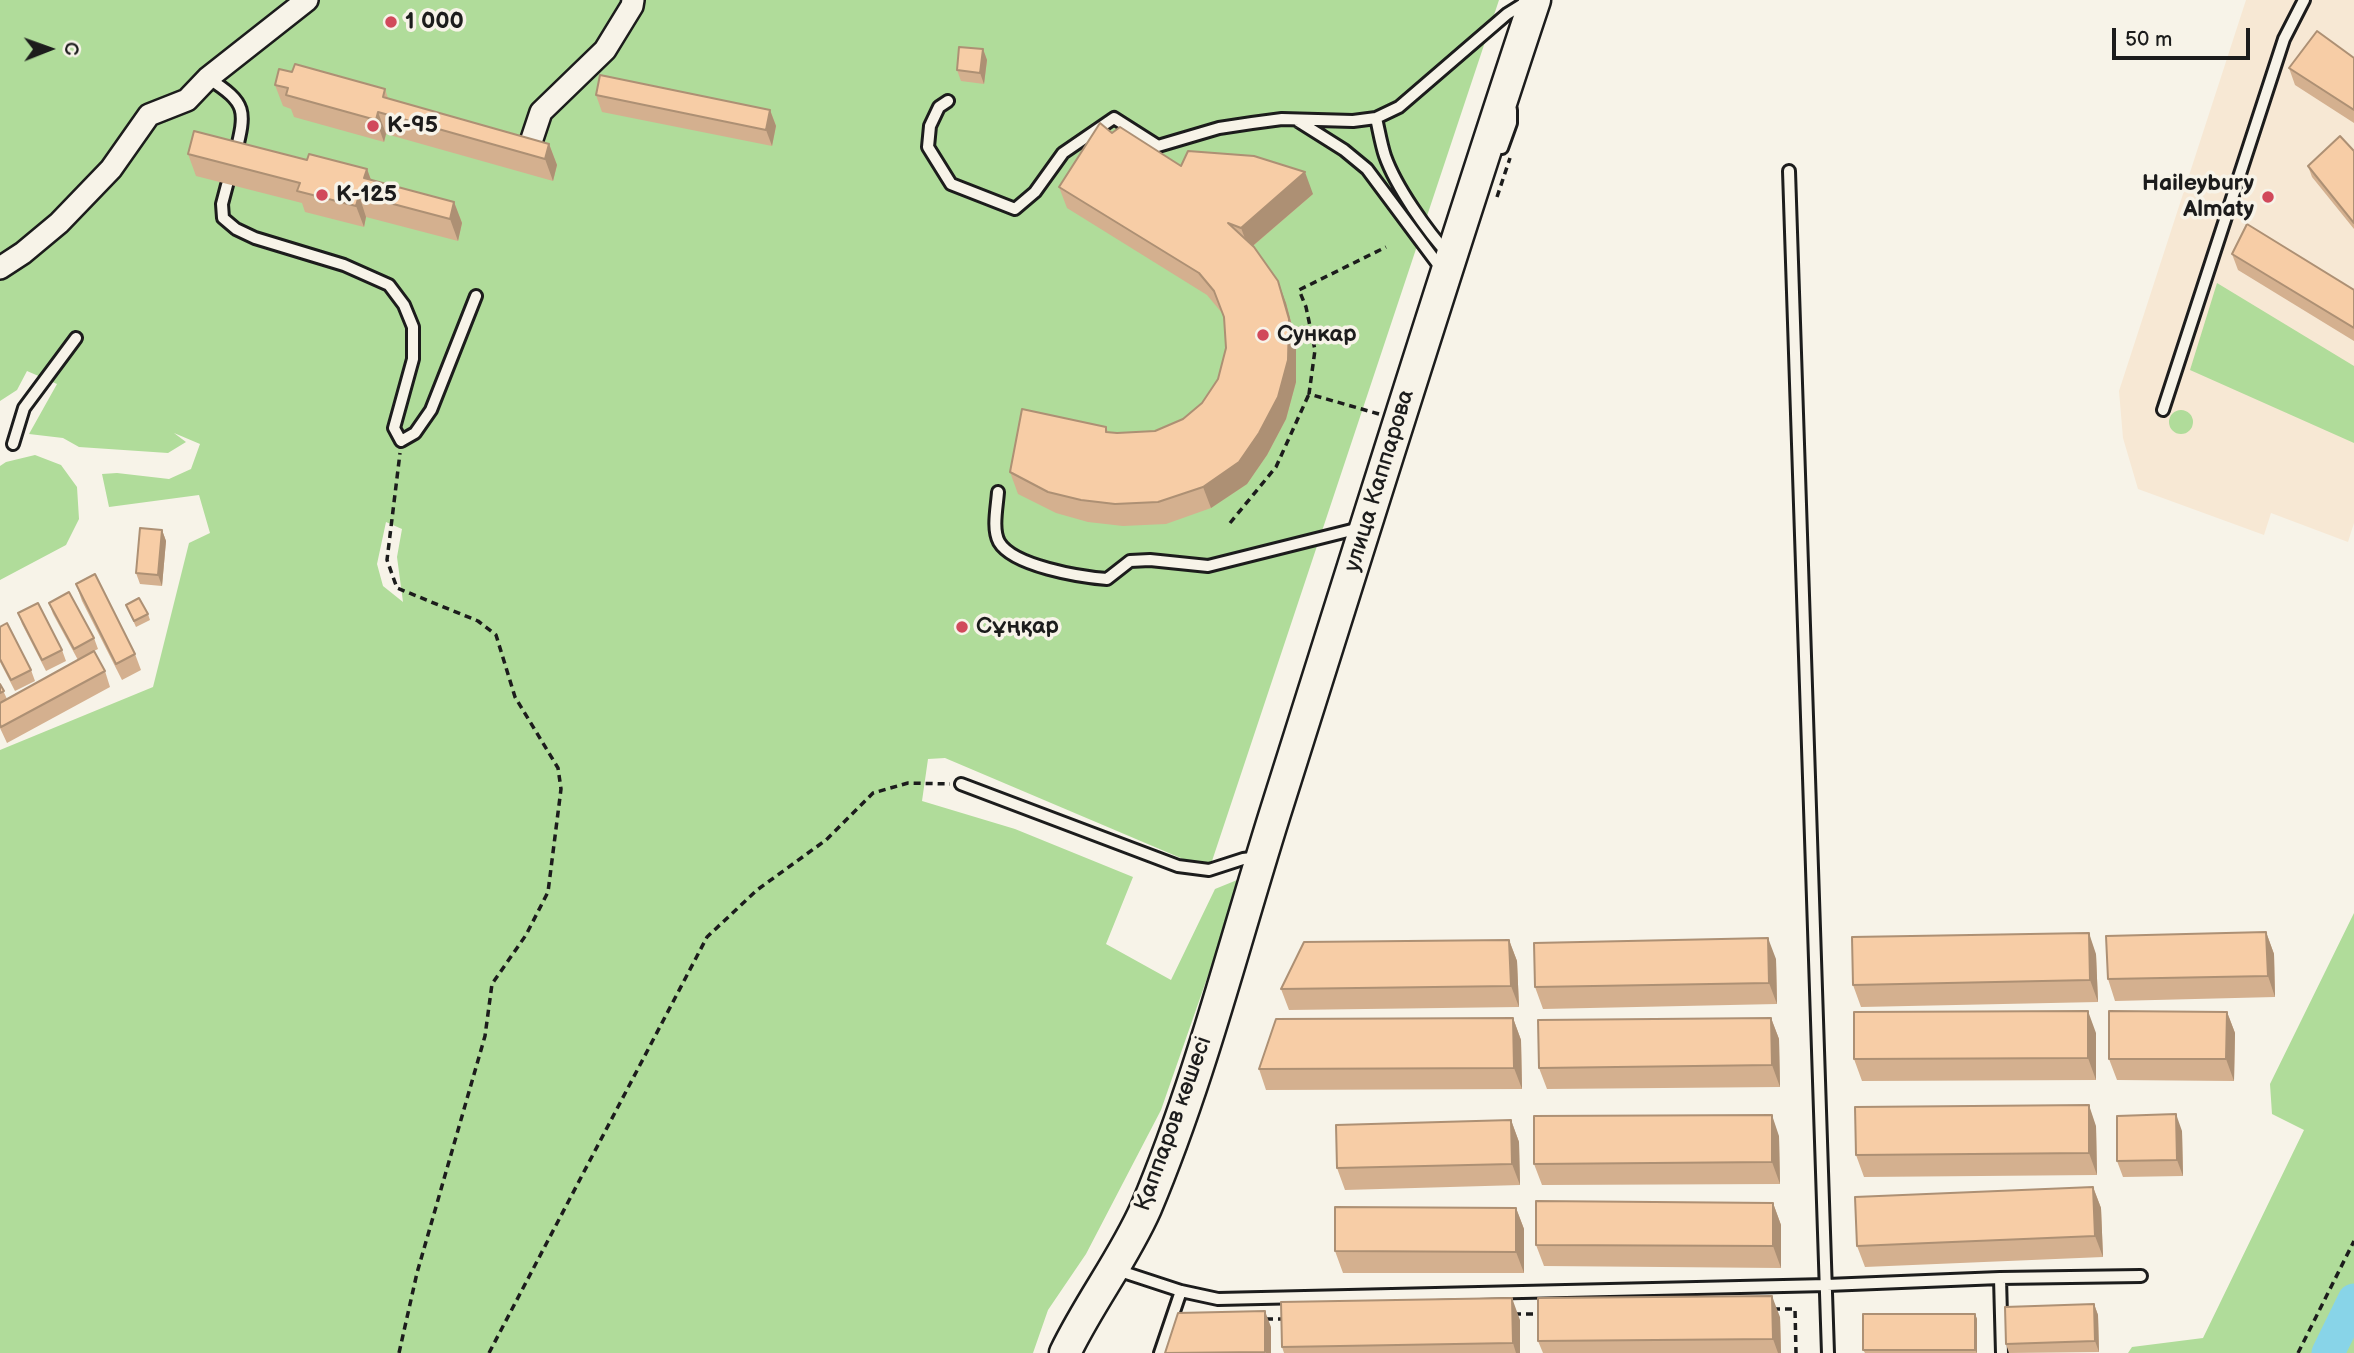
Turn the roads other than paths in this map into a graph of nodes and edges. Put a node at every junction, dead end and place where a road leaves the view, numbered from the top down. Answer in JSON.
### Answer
{"nodes":[{"id":1,"x":307,"y":0,"type":"edge"},
{"id":2,"x":633,"y":0,"type":"edge"},
{"id":3,"x":1533,"y":0,"type":"edge"},
{"id":4,"x":2304,"y":0,"type":"edge"},
{"id":5,"x":1511,"y":72,"type":"junction"},
{"id":6,"x":208,"y":78,"type":"junction"},
{"id":7,"x":948,"y":101,"type":"dead end"},
{"id":8,"x":1376,"y":118,"type":"junction"},
{"id":9,"x":1296,"y":119,"type":"junction"},
{"id":10,"x":527,"y":154,"type":"edge"},
{"id":11,"x":234,"y":160,"type":"edge"},
{"id":12,"x":1497,"y":160,"type":"dead end"},
{"id":13,"x":1789,"y":171,"type":"dead end"},
{"id":14,"x":227,"y":185,"type":"edge"},
{"id":15,"x":1489,"y":185,"type":"dead end"},
{"id":16,"x":1464,"y":216,"type":"junction"},
{"id":17,"x":1448,"y":266,"type":"junction"},
{"id":18,"x":0,"y":268,"type":"edge"},
{"id":19,"x":475,"y":296,"type":"dead end"},
{"id":20,"x":76,"y":338,"type":"dead end"},
{"id":21,"x":2163,"y":410,"type":"dead end"},
{"id":22,"x":13,"y":444,"type":"dead end"},
{"id":23,"x":998,"y":492,"type":"dead end"},
{"id":24,"x":1366,"y":526,"type":"junction"},
{"id":25,"x":961,"y":784,"type":"road end"},
{"id":26,"x":1261,"y":857,"type":"junction"},
{"id":27,"x":1230,"y":964,"type":"joint"},
{"id":28,"x":1112,"y":1268,"type":"junction"},
{"id":29,"x":2141,"y":1276,"type":"dead end"},
{"id":30,"x":2000,"y":1278,"type":"junction"},
{"id":31,"x":1827,"y":1285,"type":"junction"},
{"id":32,"x":1181,"y":1291,"type":"junction"},
{"id":33,"x":1065,"y":1353,"type":"edge"},
{"id":34,"x":1160,"y":1353,"type":"edge"},
{"id":35,"x":1829,"y":1353,"type":"edge"},
{"id":36,"x":2002,"y":1353,"type":"edge"}],
"edges":[{"from":1,"to":6,"type":"street"},
{"from":2,"to":10,"type":"street"},
{"from":3,"to":5,"type":"street","name":"улица Каппарова"},
{"from":3,"to":8,"type":"lane"},
{"from":4,"to":21,"type":"lane"},
{"from":5,"to":12,"type":"lane"},
{"from":5,"to":16,"type":"street","name":"улица Каппарова"},
{"from":6,"to":11,"type":"lane"},
{"from":6,"to":18,"type":"street"},
{"from":7,"to":9,"type":"lane"},
{"from":8,"to":9,"type":"lane"},
{"from":8,"to":17,"type":"lane"},
{"from":9,"to":17,"type":"lane"},
{"from":13,"to":31,"type":"lane"},
{"from":14,"to":19,"type":"lane"},
{"from":15,"to":16,"type":"lane"},
{"from":16,"to":17,"type":"street","name":"улица Каппарова"},
{"from":17,"to":24,"type":"street","name":"улица Каппарова"},
{"from":20,"to":22,"type":"lane"},
{"from":23,"to":24,"type":"lane"},
{"from":24,"to":26,"type":"street","name":"улица Каппарова"},
{"from":25,"to":26,"type":"lane"},
{"from":26,"to":27,"type":"street","name":"улица Каппарова"},
{"from":27,"to":28,"type":"street","name":"Қаппаров көшесі"},
{"from":28,"to":32,"type":"lane"},
{"from":28,"to":33,"type":"street","name":"Қаппаров көшесі"},
{"from":29,"to":30,"type":"lane"},
{"from":30,"to":31,"type":"lane"},
{"from":30,"to":36,"type":"lane"},
{"from":31,"to":32,"type":"lane"},
{"from":31,"to":35,"type":"lane"},
{"from":32,"to":34,"type":"lane"}]}
